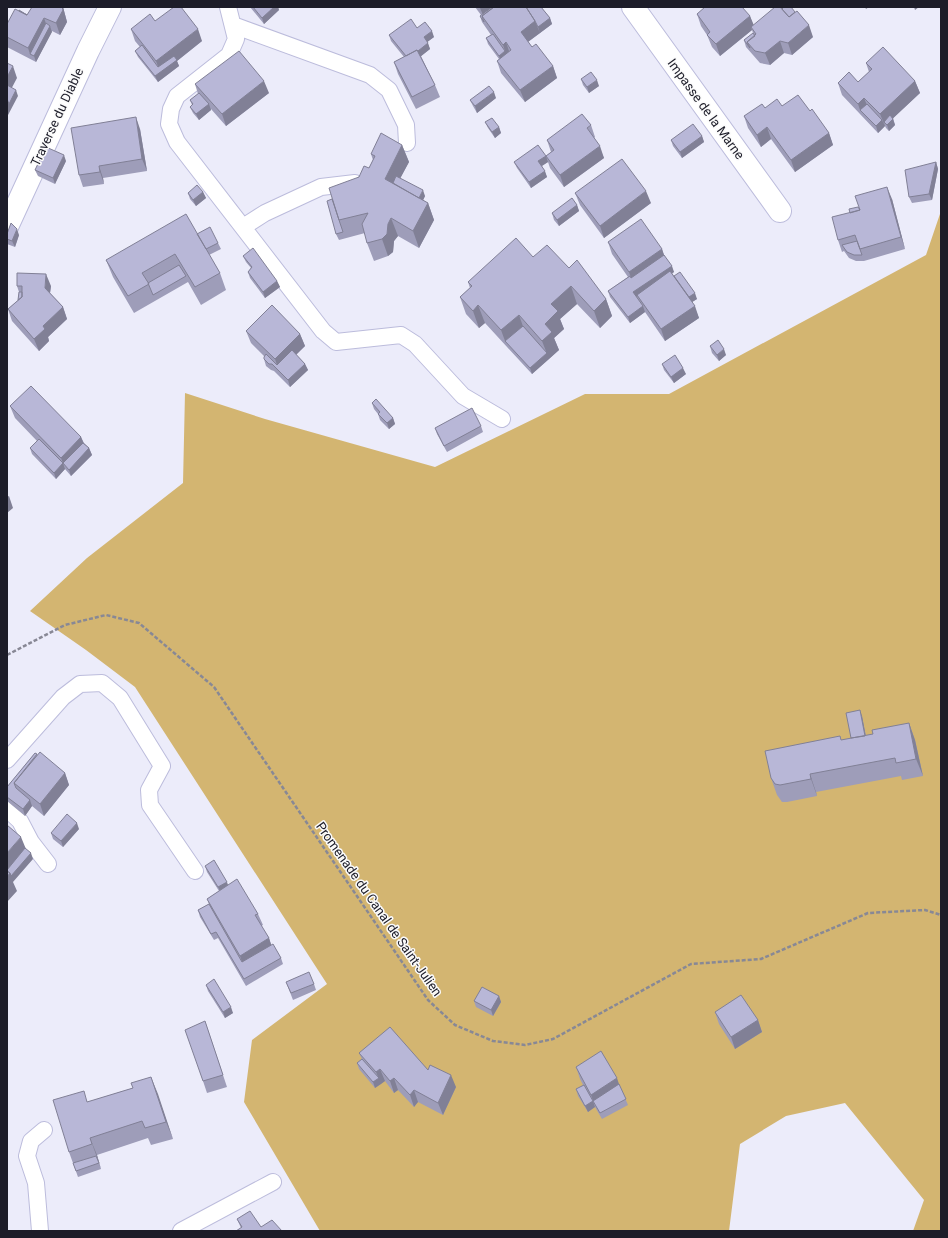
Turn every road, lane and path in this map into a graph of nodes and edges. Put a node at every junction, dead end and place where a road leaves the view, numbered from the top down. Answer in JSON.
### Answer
{"nodes":[{"id":1,"x":110,"y":7,"type":"edge"},
{"id":2,"x":228,"y":7,"type":"edge"},
{"id":3,"x":633,"y":7,"type":"edge"},
{"id":4,"x":233,"y":25,"type":"junction"},
{"id":5,"x":407,"y":143,"type":"dead end"},
{"id":6,"x":357,"y":183,"type":"edge"},
{"id":7,"x":780,"y":211,"type":"dead end"},
{"id":8,"x":7,"y":227,"type":"edge"},
{"id":9,"x":243,"y":227,"type":"junction"},
{"id":10,"x":502,"y":419,"type":"dead end"},
{"id":11,"x":7,"y":655,"type":"edge"},
{"id":12,"x":7,"y":760,"type":"edge"},
{"id":13,"x":7,"y":809,"type":"edge"},
{"id":14,"x":48,"y":864,"type":"dead end"},
{"id":15,"x":195,"y":871,"type":"dead end"},
{"id":16,"x":941,"y":915,"type":"edge"},
{"id":17,"x":44,"y":1130,"type":"dead end"},
{"id":18,"x":273,"y":1182,"type":"dead end"},
{"id":19,"x":40,"y":1231,"type":"edge"},
{"id":20,"x":181,"y":1231,"type":"edge"}],
"edges":[{"from":1,"to":8,"type":"street","name":"Traverse du Diable"},
{"from":2,"to":4,"type":"lane"},
{"from":3,"to":7,"type":"street","name":"Impasse de la Marne"},
{"from":4,"to":5,"type":"lane"},
{"from":4,"to":9,"type":"lane"},
{"from":6,"to":9,"type":"lane"},
{"from":9,"to":10,"type":"lane"},
{"from":11,"to":16,"type":"path","name":"Promenade du Canal de Saint-Julien"},
{"from":12,"to":15,"type":"lane"},
{"from":13,"to":14,"type":"lane"},
{"from":17,"to":19,"type":"lane"},
{"from":18,"to":20,"type":"lane"}]}
